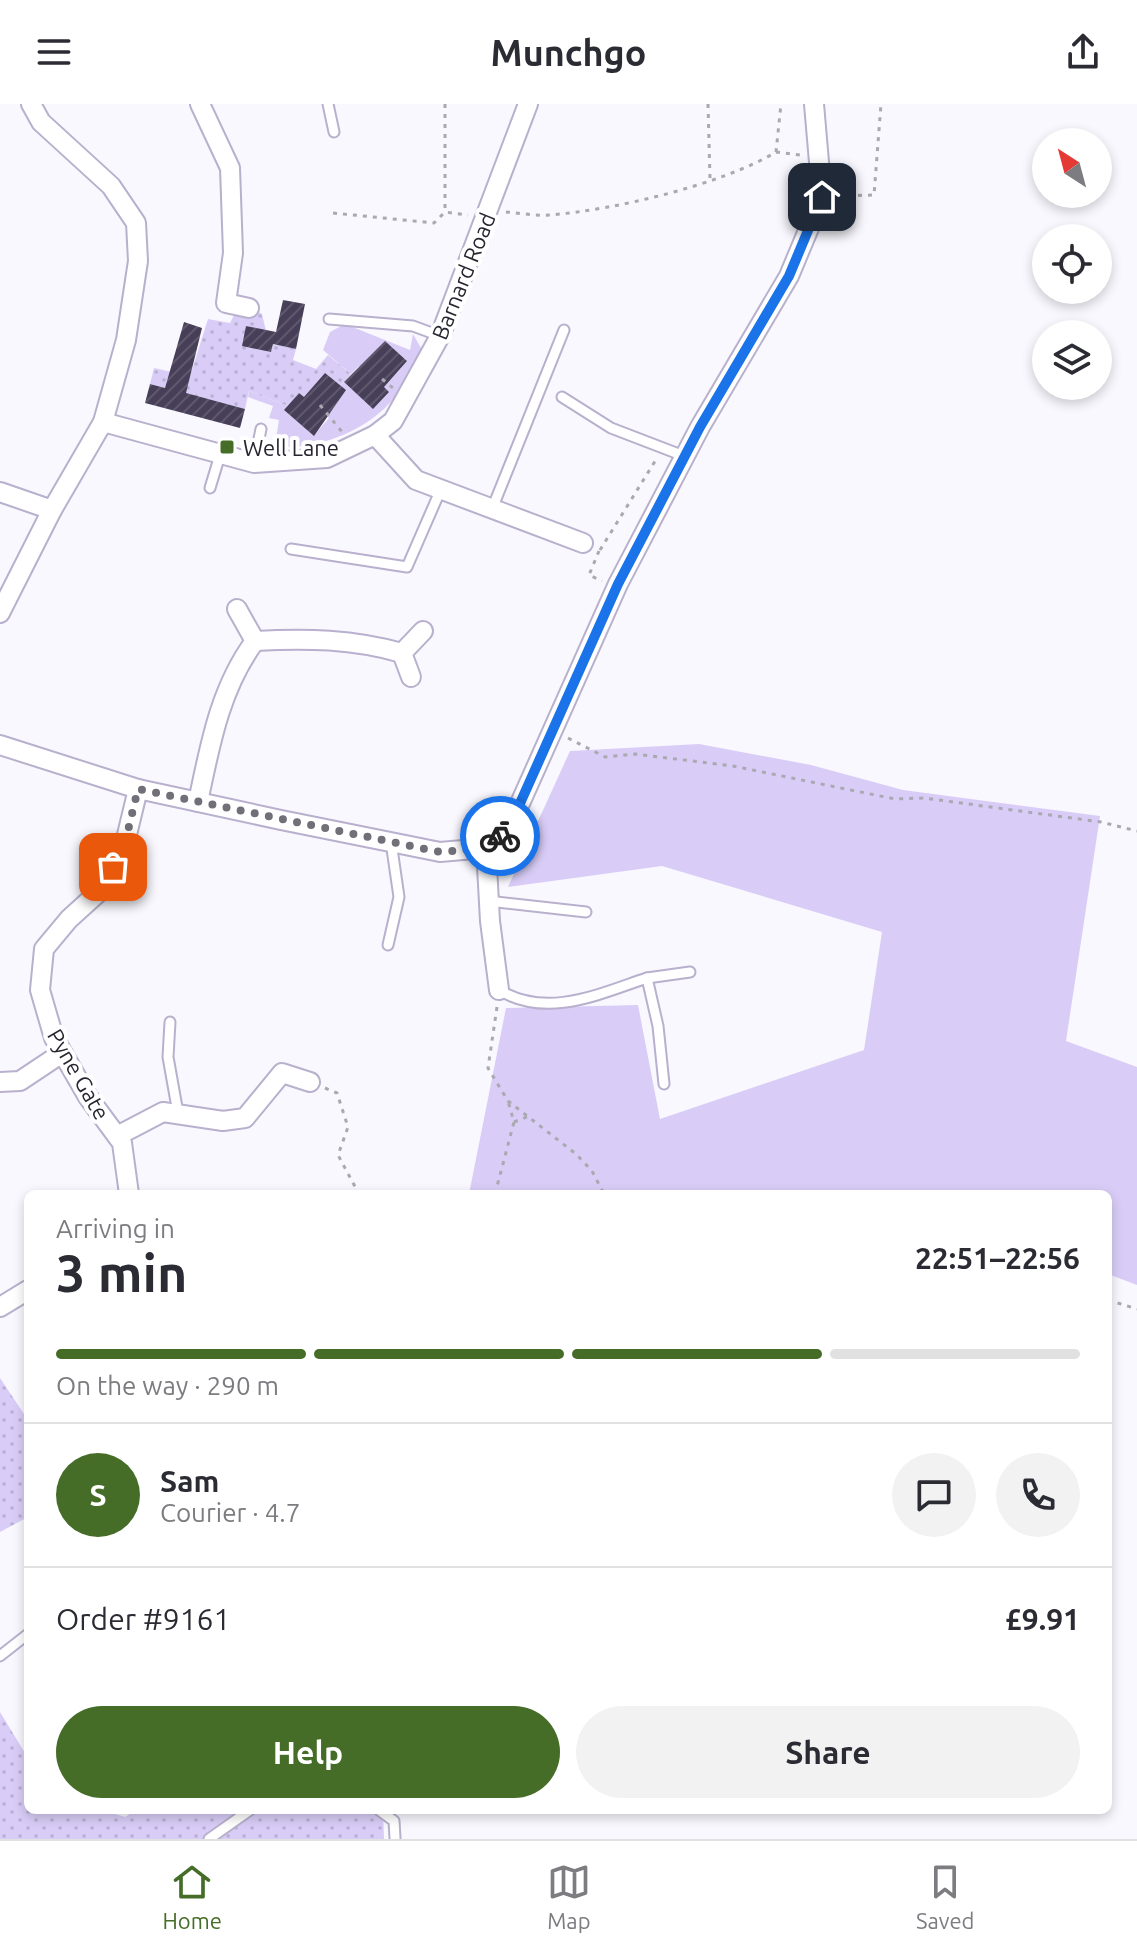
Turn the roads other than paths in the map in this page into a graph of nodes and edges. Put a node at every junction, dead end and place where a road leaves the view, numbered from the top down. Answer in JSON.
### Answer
{"nodes":[{"id":1,"x":31,"y":104,"type":"edge"},
{"id":2,"x":200,"y":104,"type":"edge"},
{"id":3,"x":328,"y":104,"type":"edge"},
{"id":4,"x":528,"y":104,"type":"edge"},
{"id":5,"x":814,"y":104,"type":"edge"},
{"id":6,"x":334,"y":132,"type":"dead end"},
{"id":7,"x":249,"y":308,"type":"dead end"},
{"id":8,"x":329,"y":319,"type":"dead end"},
{"id":9,"x":564,"y":330,"type":"dead end"},
{"id":10,"x":440,"y":336,"type":"junction"},
{"id":11,"x":562,"y":397,"type":"dead end"},
{"id":12,"x":103,"y":422,"type":"junction"},
{"id":13,"x":261,"y":429,"type":"dead end"},
{"id":14,"x":375,"y":435,"type":"junction"},
{"id":15,"x":220,"y":455,"type":"junction"},
{"id":16,"x":684,"y":456,"type":"junction"},
{"id":17,"x":254,"y":463,"type":"junction"},
{"id":18,"x":210,"y":488,"type":"dead end"},
{"id":19,"x":441,"y":489,"type":"junction"},
{"id":20,"x":0,"y":492,"type":"edge"},
{"id":21,"x":492,"y":509,"type":"junction"},
{"id":22,"x":52,"y":510,"type":"junction"},
{"id":23,"x":591,"y":547,"type":"road end"},
{"id":24,"x":291,"y":549,"type":"dead end"},
{"id":25,"x":237,"y":609,"type":"dead end"},
{"id":26,"x":0,"y":613,"type":"edge"},
{"id":27,"x":423,"y":631,"type":"dead end"},
{"id":28,"x":255,"y":641,"type":"junction"},
{"id":29,"x":402,"y":653,"type":"junction"},
{"id":30,"x":411,"y":677,"type":"dead end"},
{"id":31,"x":0,"y":745,"type":"edge"},
{"id":32,"x":138,"y":789,"type":"junction"},
{"id":33,"x":198,"y":802,"type":"junction"},
{"id":34,"x":391,"y":842,"type":"junction"},
{"id":35,"x":486,"y":848,"type":"junction"},
{"id":36,"x":488,"y":901,"type":"junction"},
{"id":37,"x":586,"y":912,"type":"dead end"},
{"id":38,"x":388,"y":945,"type":"dead end"},
{"id":39,"x":690,"y":972,"type":"dead end"},
{"id":40,"x":647,"y":978,"type":"junction"},
{"id":41,"x":499,"y":990,"type":"joint"},
{"id":42,"x":170,"y":1022,"type":"dead end"},
{"id":43,"x":62,"y":1053,"type":"junction"},
{"id":44,"x":0,"y":1082,"type":"edge"},
{"id":45,"x":310,"y":1082,"type":"road end"},
{"id":46,"x":664,"y":1084,"type":"dead end"},
{"id":47,"x":178,"y":1113,"type":"junction"},
{"id":48,"x":117,"y":1136,"type":"junction"},
{"id":49,"x":128,"y":1190,"type":"edge"},
{"id":50,"x":24,"y":1292,"type":"edge"},
{"id":51,"x":0,"y":1307,"type":"edge"},
{"id":52,"x":24,"y":1637,"type":"edge"},
{"id":53,"x":0,"y":1656,"type":"edge"},
{"id":54,"x":244,"y":1814,"type":"edge"},
{"id":55,"x":384,"y":1814,"type":"edge"},
{"id":56,"x":395,"y":1838,"type":"edge"},
{"id":57,"x":209,"y":1839,"type":"edge"}],
"edges":[{"from":1,"to":12,"type":"street"},
{"from":2,"to":7,"type":"street"},
{"from":3,"to":6,"type":"lane"},
{"from":4,"to":10,"type":"street","name":"Barnard Road"},
{"from":5,"to":16,"type":"street"},
{"from":8,"to":10,"type":"lane"},
{"from":9,"to":21,"type":"lane"},
{"from":10,"to":14,"type":"street","name":"Barnard Road"},
{"from":11,"to":16,"type":"lane"},
{"from":12,"to":15,"type":"street","name":"Barnard Road"},
{"from":12,"to":22,"type":"street"},
{"from":13,"to":17,"type":"lane"},
{"from":14,"to":17,"type":"street","name":"Barnard Road"},
{"from":14,"to":19,"type":"street"},
{"from":15,"to":17,"type":"street","name":"Barnard Road"},
{"from":15,"to":18,"type":"lane"},
{"from":16,"to":35,"type":"street"},
{"from":19,"to":21,"type":"street"},
{"from":19,"to":24,"type":"lane"},
{"from":20,"to":22,"type":"street"},
{"from":21,"to":23,"type":"street"},
{"from":22,"to":26,"type":"street"},
{"from":25,"to":28,"type":"street"},
{"from":27,"to":29,"type":"street"},
{"from":28,"to":29,"type":"street"},
{"from":28,"to":33,"type":"street"},
{"from":29,"to":30,"type":"street"},
{"from":31,"to":32,"type":"street"},
{"from":32,"to":33,"type":"street"},
{"from":32,"to":43,"type":"street","name":"Pyne Gate"},
{"from":33,"to":34,"type":"street"},
{"from":34,"to":35,"type":"street"},
{"from":34,"to":38,"type":"lane"},
{"from":35,"to":36,"type":"street"},
{"from":36,"to":37,"type":"lane"},
{"from":36,"to":41,"type":"street"},
{"from":39,"to":40,"type":"lane"},
{"from":40,"to":41,"type":"lane"},
{"from":40,"to":46,"type":"lane"},
{"from":42,"to":47,"type":"lane"},
{"from":43,"to":44,"type":"street"},
{"from":43,"to":48,"type":"street","name":"Pyne Gate"},
{"from":45,"to":47,"type":"street"},
{"from":47,"to":48,"type":"street"},
{"from":48,"to":49,"type":"street","name":"Pyne Gate"},
{"from":50,"to":51,"type":"street"},
{"from":52,"to":53,"type":"lane"},
{"from":54,"to":57,"type":"lane"},
{"from":55,"to":56,"type":"lane"}]}
